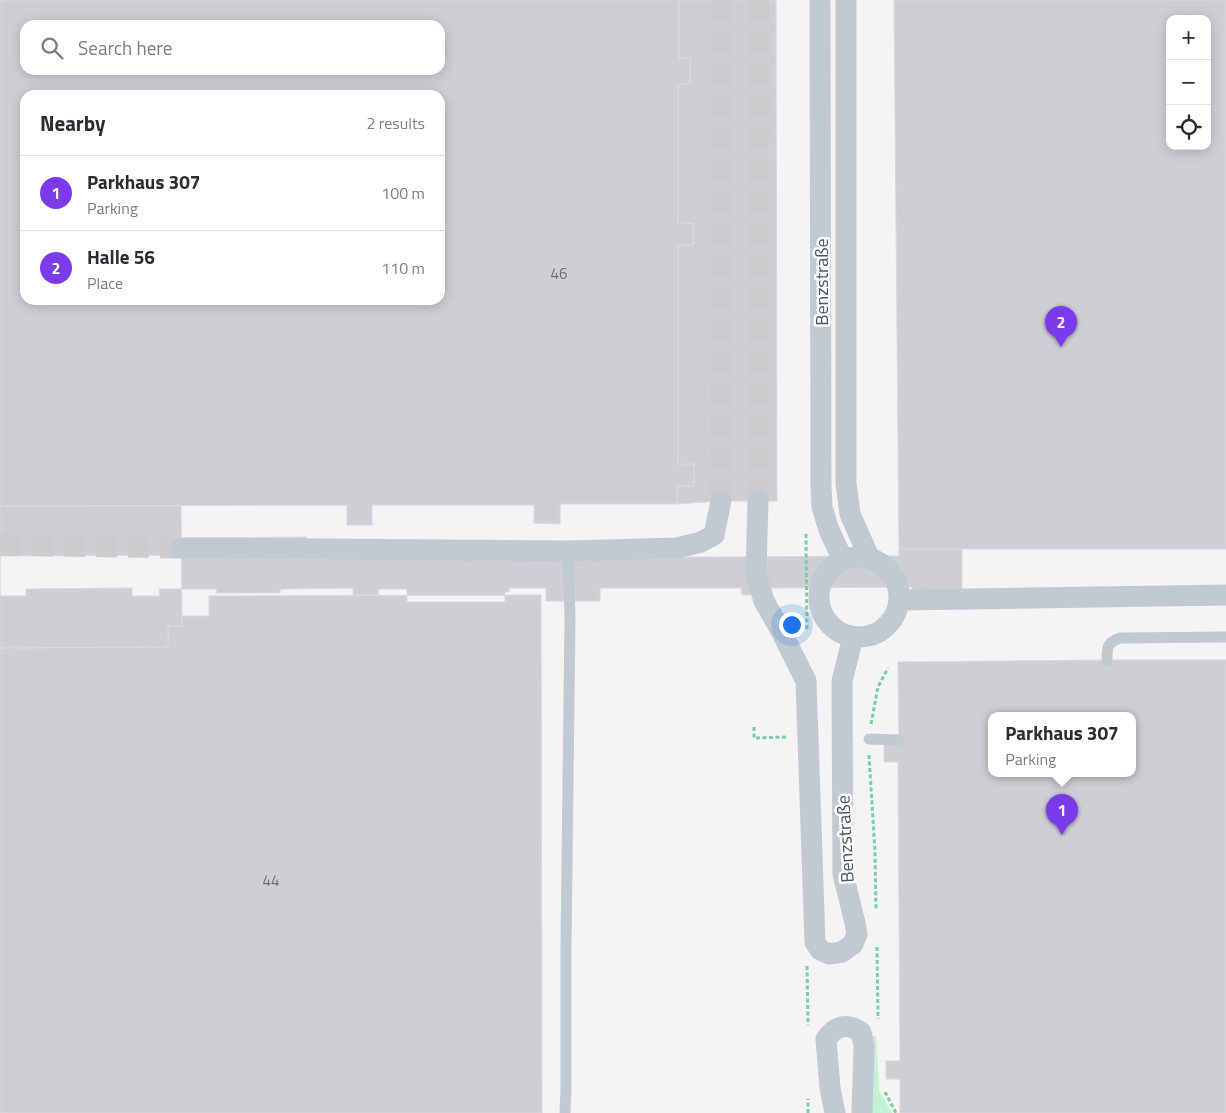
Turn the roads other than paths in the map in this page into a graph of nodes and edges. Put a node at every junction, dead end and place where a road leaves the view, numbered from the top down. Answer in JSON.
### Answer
{"nodes":[{"id":1,"x":820,"y":0,"type":"edge"},
{"id":2,"x":846,"y":0,"type":"edge"},
{"id":3,"x":721,"y":501,"type":"tunnel mouth"},
{"id":4,"x":758,"y":501,"type":"tunnel mouth"},
{"id":5,"x":181,"y":548,"type":"tunnel mouth"},
{"id":6,"x":568,"y":551,"type":"junction"},
{"id":7,"x":869,"y":557,"type":"junction"},
{"id":8,"x":843,"y":560,"type":"junction"},
{"id":9,"x":1226,"y":595,"type":"edge"},
{"id":10,"x":901,"y":600,"type":"junction"},
{"id":11,"x":853,"y":637,"type":"junction"},
{"id":12,"x":1226,"y":637,"type":"edge"},
{"id":13,"x":1108,"y":660,"type":"dead end"},
{"id":14,"x":868,"y":739,"type":"road end"},
{"id":15,"x":899,"y":740,"type":"dead end"},
{"id":16,"x":565,"y":1113,"type":"edge"},
{"id":17,"x":835,"y":1113,"type":"edge"},
{"id":18,"x":862,"y":1113,"type":"edge"}],
"edges":[{"from":1,"to":8,"type":"street","name":"Benzstraße"},
{"from":2,"to":7,"type":"street"},
{"from":3,"to":6,"type":"street"},
{"from":4,"to":11,"type":"street","name":"Benzstraße"},
{"from":5,"to":6,"type":"street"},
{"from":6,"to":16,"type":"lane"},
{"from":7,"to":8,"type":"street"},
{"from":7,"to":10,"type":"street"},
{"from":8,"to":11,"type":"street"},
{"from":9,"to":10,"type":"street"},
{"from":10,"to":11,"type":"street"},
{"from":12,"to":13,"type":"lane"},
{"from":14,"to":15,"type":"lane"},
{"from":17,"to":18,"type":"street"}]}
